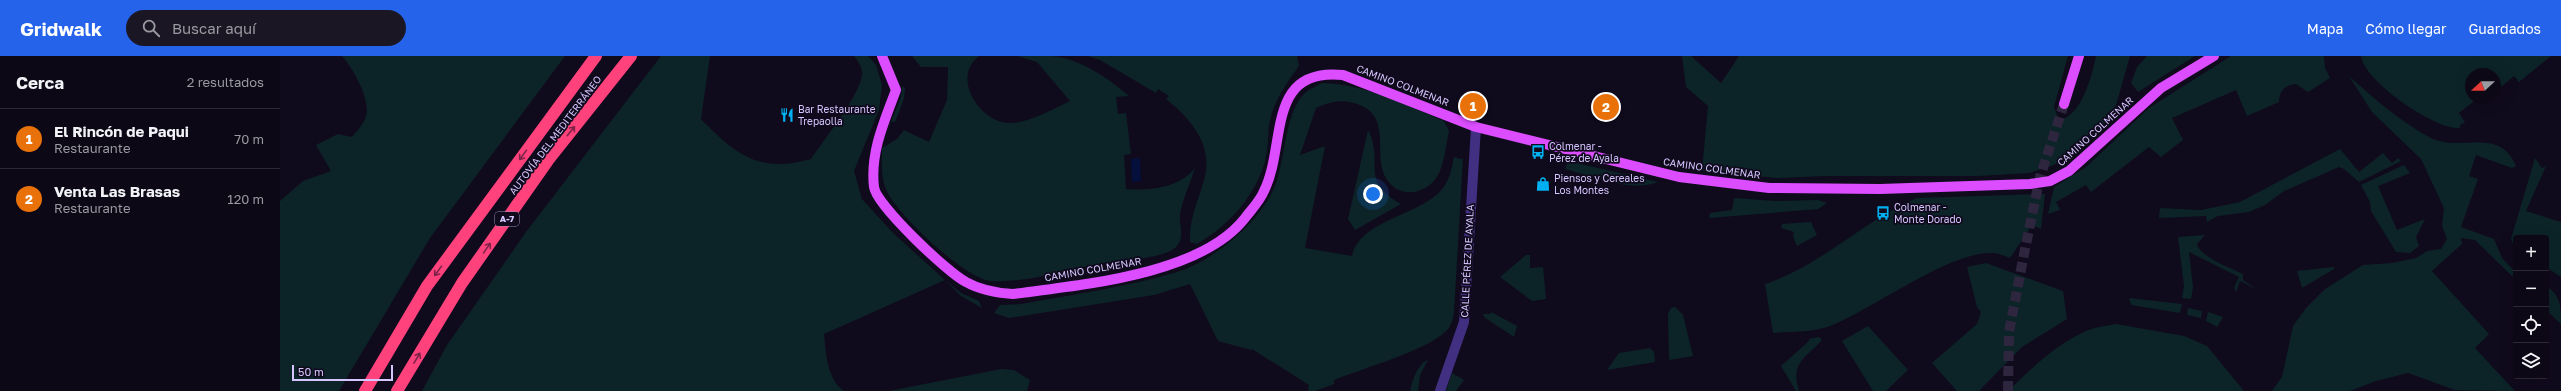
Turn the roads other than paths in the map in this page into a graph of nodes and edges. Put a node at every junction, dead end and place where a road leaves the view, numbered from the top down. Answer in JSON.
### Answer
{"nodes":[{"id":1,"x":596,"y":56,"type":"edge"},
{"id":2,"x":631,"y":56,"type":"edge"},
{"id":3,"x":882,"y":56,"type":"edge"},
{"id":4,"x":2079,"y":56,"type":"edge"},
{"id":5,"x":2214,"y":56,"type":"edge"},
{"id":6,"x":2064,"y":104,"type":"tunnel mouth"},
{"id":7,"x":1476,"y":127,"type":"junction"},
{"id":8,"x":365,"y":391,"type":"edge"},
{"id":9,"x":397,"y":391,"type":"edge"},
{"id":10,"x":1440,"y":391,"type":"edge"}],
"edges":[{"from":1,"to":8,"type":"highway","name":"AUTOVÍA DEL MEDITERRÁNEO","number":"A-7","one_way":true},
{"from":9,"to":2,"type":"highway","name":"AUTOVÍA DEL MEDITERRÁNEO","number":"A-7","one_way":true},
{"from":3,"to":7,"type":"main road","name":"CAMINO COLMENAR"},
{"from":4,"to":6,"type":"main road"},
{"from":5,"to":7,"type":"main road","name":"CAMINO COLMENAR"},
{"from":7,"to":10,"type":"street","name":"CALLE PÉREZ DE AYALA"}]}
